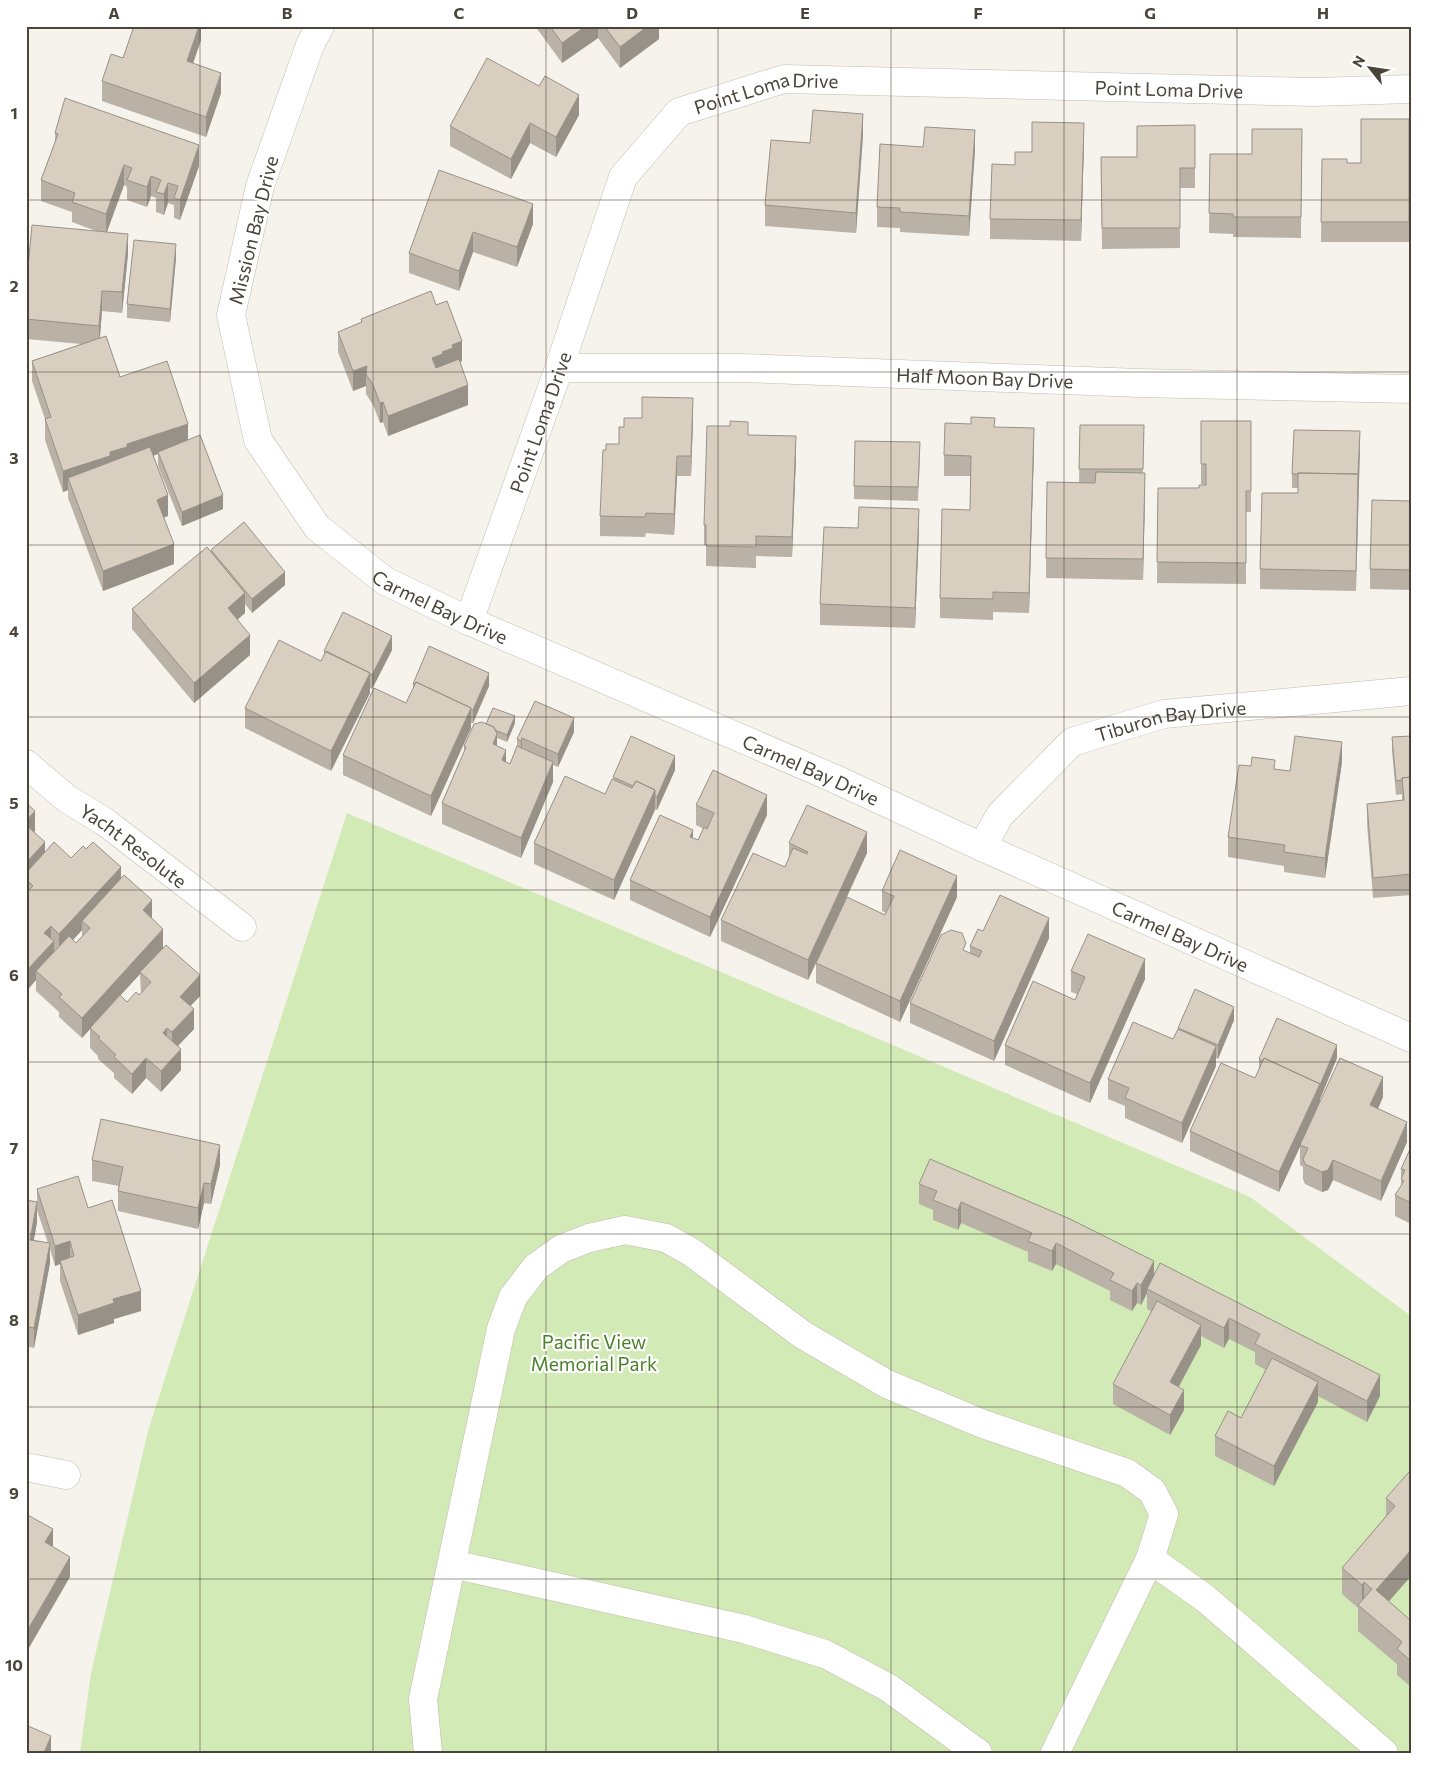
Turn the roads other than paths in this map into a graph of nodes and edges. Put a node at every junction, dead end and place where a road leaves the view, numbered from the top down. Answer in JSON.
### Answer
{"nodes":[{"id":1,"x":320,"y":26,"type":"edge"},
{"id":2,"x":1411,"y":89,"type":"edge"},
{"id":3,"x":559,"y":368,"type":"junction"},
{"id":4,"x":1411,"y":389,"type":"edge"},
{"id":5,"x":258,"y":440,"type":"joint"},
{"id":6,"x":469,"y":621,"type":"junction"},
{"id":7,"x":1411,"y":691,"type":"edge"},
{"id":8,"x":26,"y":764,"type":"edge"},
{"id":9,"x":982,"y":847,"type":"junction"},
{"id":10,"x":242,"y":927,"type":"dead end"},
{"id":11,"x":1411,"y":1038,"type":"edge"},
{"id":12,"x":26,"y":1467,"type":"edge"},
{"id":13,"x":66,"y":1475,"type":"dead end"},
{"id":14,"x":1150,"y":1559,"type":"junction"},
{"id":15,"x":452,"y":1564,"type":"junction"},
{"id":16,"x":428,"y":1753,"type":"edge"},
{"id":17,"x":978,"y":1753,"type":"edge"},
{"id":18,"x":1055,"y":1753,"type":"edge"},
{"id":19,"x":1384,"y":1753,"type":"edge"}],
"edges":[{"from":1,"to":5,"type":"street","name":"Mission Bay Drive"},
{"from":2,"to":3,"type":"street","name":"Point Loma Drive"},
{"from":3,"to":4,"type":"street","name":"Half Moon Bay Drive"},
{"from":3,"to":6,"type":"street","name":"Point Loma Drive"},
{"from":5,"to":6,"type":"street","name":"Carmel Bay Drive"},
{"from":6,"to":9,"type":"street","name":"Carmel Bay Drive"},
{"from":7,"to":9,"type":"street","name":"Tiburon Bay Drive"},
{"from":8,"to":10,"type":"street","name":"Yacht Resolute"},
{"from":9,"to":11,"type":"street","name":"Carmel Bay Drive"},
{"from":12,"to":13,"type":"street"},
{"from":14,"to":15,"type":"street"},
{"from":14,"to":18,"type":"street"},
{"from":14,"to":19,"type":"street"},
{"from":15,"to":16,"type":"street"},
{"from":15,"to":17,"type":"street"}]}
